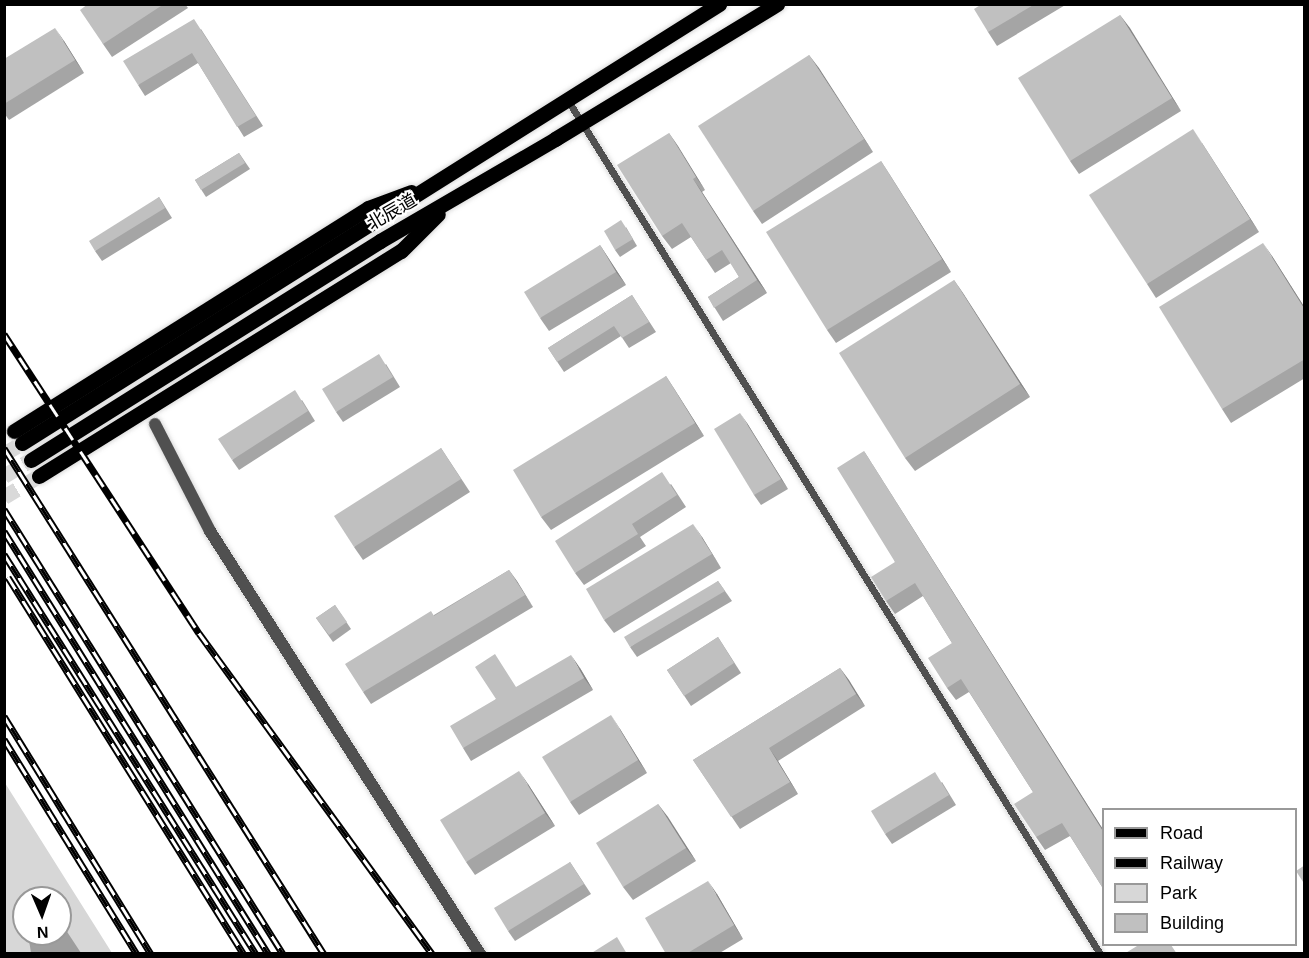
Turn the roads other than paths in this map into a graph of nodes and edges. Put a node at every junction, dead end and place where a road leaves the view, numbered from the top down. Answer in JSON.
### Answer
{"nodes":[{"id":1,"x":719,"y":4,"type":"edge"},
{"id":2,"x":777,"y":4,"type":"edge"},
{"id":3,"x":567,"y":99,"type":"junction"},
{"id":4,"x":582,"y":123,"type":"junction"},
{"id":5,"x":453,"y":199,"type":"junction"},
{"id":6,"x":155,"y":424,"type":"dead end"},
{"id":7,"x":18,"y":437,"type":"tunnel mouth"},
{"id":8,"x":31,"y":460,"type":"tunnel mouth"},
{"id":9,"x":39,"y":476,"type":"tunnel mouth"},
{"id":10,"x":480,"y":954,"type":"edge"},
{"id":11,"x":1100,"y":954,"type":"edge"}],
"edges":[{"from":1,"to":3,"type":"main road","name":"北辰道"},
{"from":2,"to":4,"type":"main road","name":"北辰道"},
{"from":3,"to":4,"type":"lane"},
{"from":3,"to":7,"type":"main road","name":"北辰道"},
{"from":4,"to":5,"type":"main road","name":"北辰道"},
{"from":4,"to":11,"type":"lane"},
{"from":5,"to":8,"type":"main road","name":"北辰道"},
{"from":5,"to":9,"type":"main road"},
{"from":6,"to":10,"type":"street"}]}
